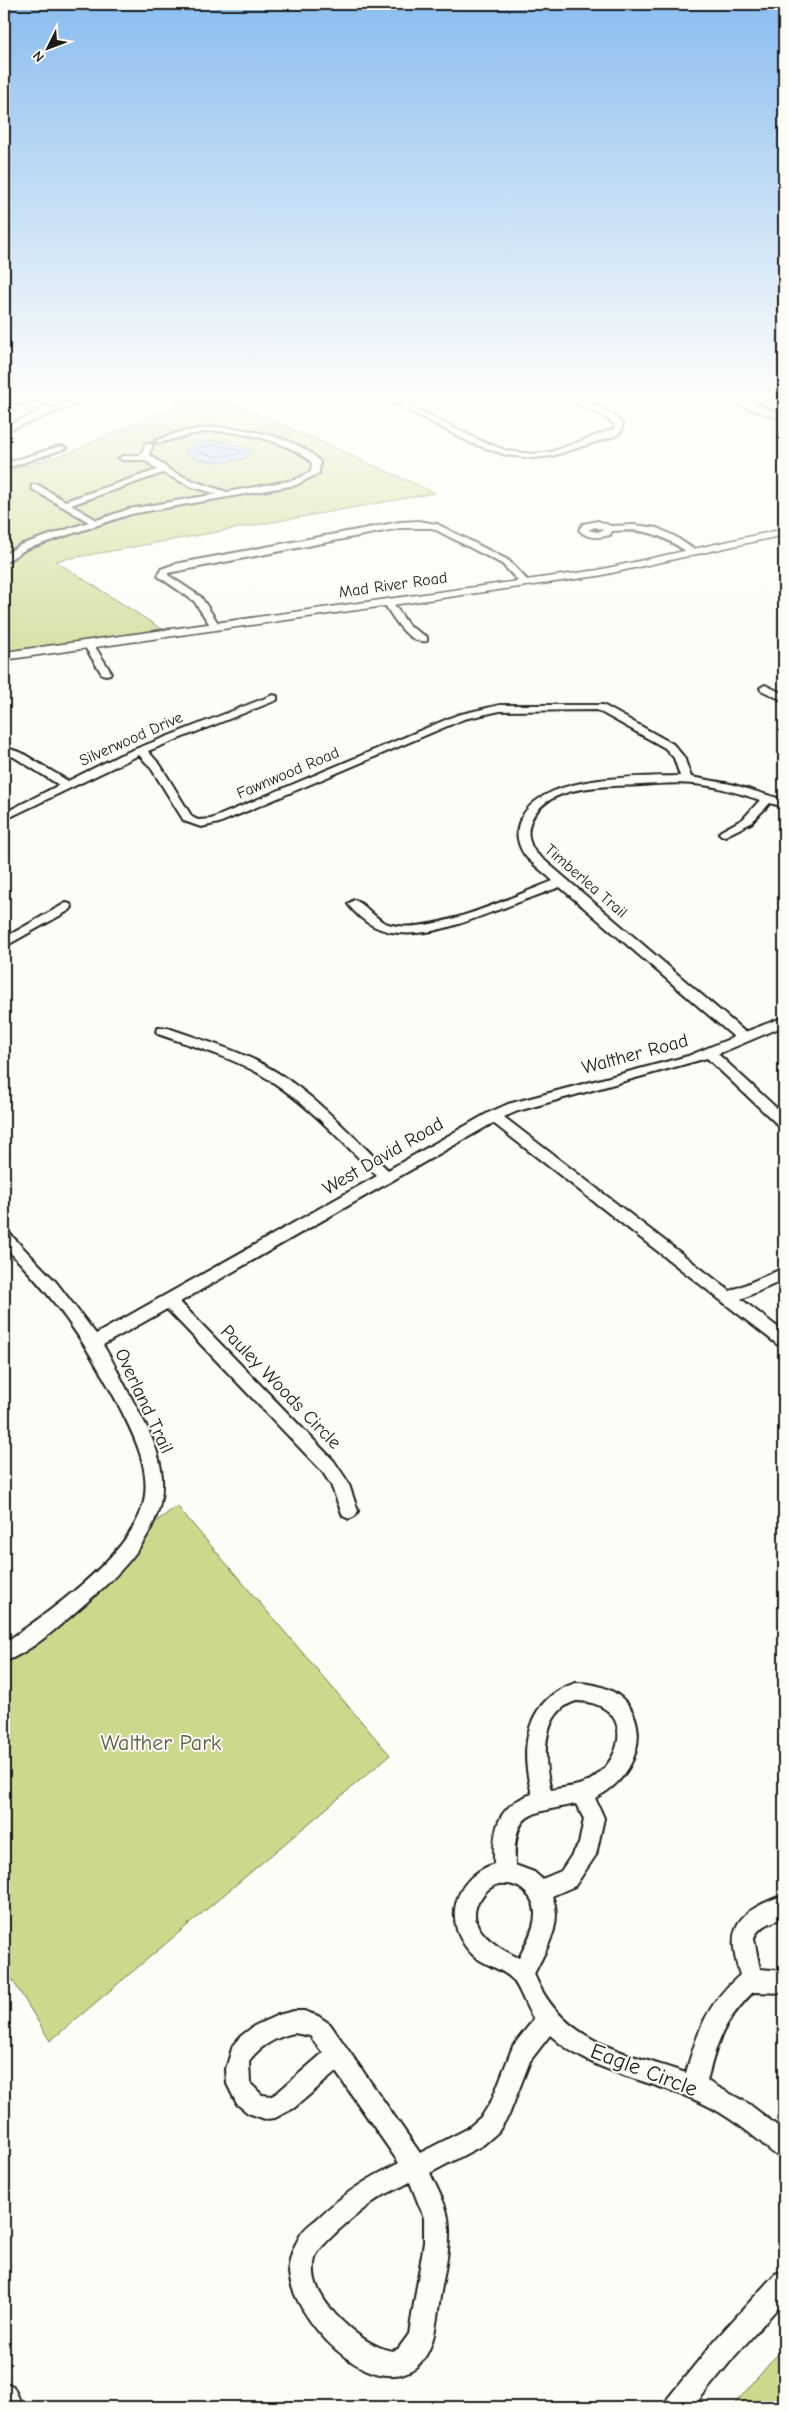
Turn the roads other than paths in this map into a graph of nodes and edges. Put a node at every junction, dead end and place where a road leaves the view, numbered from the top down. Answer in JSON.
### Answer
{"nodes":[{"id":1,"x":67,"y":506,"type":"edge"},
{"id":2,"x":164,"y":506,"type":"edge"},
{"id":3,"x":96,"y":523,"type":"junction"},
{"id":4,"x":609,"y":529,"type":"dead end"},
{"id":5,"x":784,"y":532,"type":"edge"},
{"id":6,"x":692,"y":552,"type":"junction"},
{"id":7,"x":4,"y":560,"type":"edge"},
{"id":8,"x":525,"y":583,"type":"junction"},
{"id":9,"x":388,"y":602,"type":"junction"},
{"id":10,"x":215,"y":626,"type":"junction"},
{"id":11,"x":423,"y":639,"type":"dead end"},
{"id":12,"x":88,"y":644,"type":"junction"},
{"id":13,"x":4,"y":656,"type":"edge"},
{"id":14,"x":106,"y":672,"type":"dead end"},
{"id":15,"x":765,"y":688,"type":"dead end"},
{"id":16,"x":274,"y":698,"type":"dead end"},
{"id":17,"x":784,"y":698,"type":"edge"},
{"id":18,"x":4,"y":750,"type":"edge"},
{"id":19,"x":141,"y":750,"type":"junction"},
{"id":20,"x":687,"y":780,"type":"junction"},
{"id":21,"x":68,"y":786,"type":"junction"},
{"id":22,"x":768,"y":798,"type":"junction"},
{"id":23,"x":784,"y":804,"type":"edge"},
{"id":24,"x":4,"y":817,"type":"edge"},
{"id":25,"x":725,"y":833,"type":"dead end"},
{"id":26,"x":562,"y":882,"type":"junction"},
{"id":27,"x":354,"y":904,"type":"dead end"},
{"id":28,"x":66,"y":908,"type":"dead end"},
{"id":29,"x":4,"y":943,"type":"edge"},
{"id":30,"x":784,"y":1020,"type":"edge"},
{"id":31,"x":163,"y":1031,"type":"dead end"},
{"id":32,"x":743,"y":1038,"type":"junction"},
{"id":33,"x":709,"y":1053,"type":"junction"},
{"id":34,"x":493,"y":1116,"type":"junction"},
{"id":35,"x":784,"y":1123,"type":"edge"},
{"id":36,"x":387,"y":1177,"type":"junction"},
{"id":37,"x":4,"y":1237,"type":"edge"},
{"id":38,"x":784,"y":1274,"type":"edge"},
{"id":39,"x":728,"y":1298,"type":"junction"},
{"id":40,"x":169,"y":1301,"type":"junction"},
{"id":41,"x":784,"y":1341,"type":"edge"},
{"id":42,"x":93,"y":1343,"type":"junction"},
{"id":43,"x":349,"y":1511,"type":"dead end"},
{"id":44,"x":4,"y":1653,"type":"edge"},
{"id":45,"x":582,"y":1794,"type":"junction"},
{"id":46,"x":544,"y":1801,"type":"junction"},
{"id":47,"x":505,"y":1873,"type":"junction"},
{"id":48,"x":538,"y":1891,"type":"junction"},
{"id":49,"x":784,"y":1906,"type":"edge"},
{"id":50,"x":523,"y":1974,"type":"junction"},
{"id":51,"x":753,"y":1981,"type":"junction"},
{"id":52,"x":784,"y":1982,"type":"edge"},
{"id":53,"x":549,"y":2018,"type":"junction"},
{"id":54,"x":337,"y":2056,"type":"dead end"},
{"id":55,"x":694,"y":2087,"type":"junction"},
{"id":56,"x":784,"y":2146,"type":"edge"},
{"id":57,"x":416,"y":2167,"type":"junction"},
{"id":58,"x":784,"y":2283,"type":"edge"},
{"id":59,"x":4,"y":2395,"type":"edge"},
{"id":60,"x":10,"y":2407,"type":"edge"},
{"id":61,"x":677,"y":2407,"type":"edge"}],
"edges":[{"from":1,"to":3,"type":"street"},
{"from":2,"to":3,"type":"street"},
{"from":3,"to":7,"type":"street"},
{"from":4,"to":6,"type":"street"},
{"from":5,"to":6,"type":"street","name":"Mad River Road"},
{"from":6,"to":8,"type":"street","name":"Mad River Road"},
{"from":8,"to":9,"type":"street","name":"Mad River Road"},
{"from":8,"to":10,"type":"street"},
{"from":9,"to":10,"type":"street","name":"Mad River Road"},
{"from":9,"to":11,"type":"street"},
{"from":10,"to":12,"type":"street","name":"Mad River Road"},
{"from":12,"to":13,"type":"street","name":"Mad River Road"},
{"from":12,"to":14,"type":"street"},
{"from":15,"to":17,"type":"street"},
{"from":16,"to":19,"type":"street","name":"Silverwood Drive"},
{"from":18,"to":21,"type":"street"},
{"from":19,"to":20,"type":"street","name":"Fawnwood Road"},
{"from":19,"to":21,"type":"street","name":"Silverwood Drive"},
{"from":20,"to":22,"type":"street","name":"Timberlea Trail"},
{"from":20,"to":26,"type":"street","name":"Timberlea Trail"},
{"from":21,"to":24,"type":"street","name":"Silverwood Drive"},
{"from":22,"to":23,"type":"street","name":"Timberlea Trail"},
{"from":22,"to":25,"type":"street"},
{"from":26,"to":27,"type":"street"},
{"from":26,"to":32,"type":"street","name":"Timberlea Trail"},
{"from":28,"to":29,"type":"street"},
{"from":30,"to":32,"type":"street","name":"Walther Road"},
{"from":31,"to":36,"type":"street"},
{"from":32,"to":33,"type":"street","name":"Walther Road"},
{"from":33,"to":34,"type":"street","name":"Walther Road"},
{"from":33,"to":35,"type":"street"},
{"from":34,"to":36,"type":"street","name":"West David Road"},
{"from":34,"to":39,"type":"street"},
{"from":36,"to":40,"type":"street","name":"West David Road"},
{"from":37,"to":42,"type":"street"},
{"from":38,"to":39,"type":"street"},
{"from":39,"to":41,"type":"street"},
{"from":40,"to":42,"type":"street","name":"West David Road"},
{"from":40,"to":43,"type":"street","name":"Pauley Woods Circle"},
{"from":42,"to":44,"type":"street","name":"Overland Trail"},
{"from":45,"to":46,"type":"street"},
{"from":45,"to":46,"type":"street"},
{"from":45,"to":48,"type":"street"},
{"from":46,"to":47,"type":"street"},
{"from":47,"to":48,"type":"street"},
{"from":47,"to":50,"type":"street"},
{"from":48,"to":50,"type":"street"},
{"from":49,"to":51,"type":"street"},
{"from":50,"to":53,"type":"street","name":"Eagle Circle"},
{"from":51,"to":52,"type":"street"},
{"from":51,"to":55,"type":"street"},
{"from":53,"to":55,"type":"street","name":"Eagle Circle"},
{"from":53,"to":57,"type":"street"},
{"from":54,"to":57,"type":"street"},
{"from":55,"to":56,"type":"street","name":"Eagle Circle"},
{"from":57,"to":57,"type":"street"},
{"from":58,"to":61,"type":"street"},
{"from":59,"to":60,"type":"street"}]}
